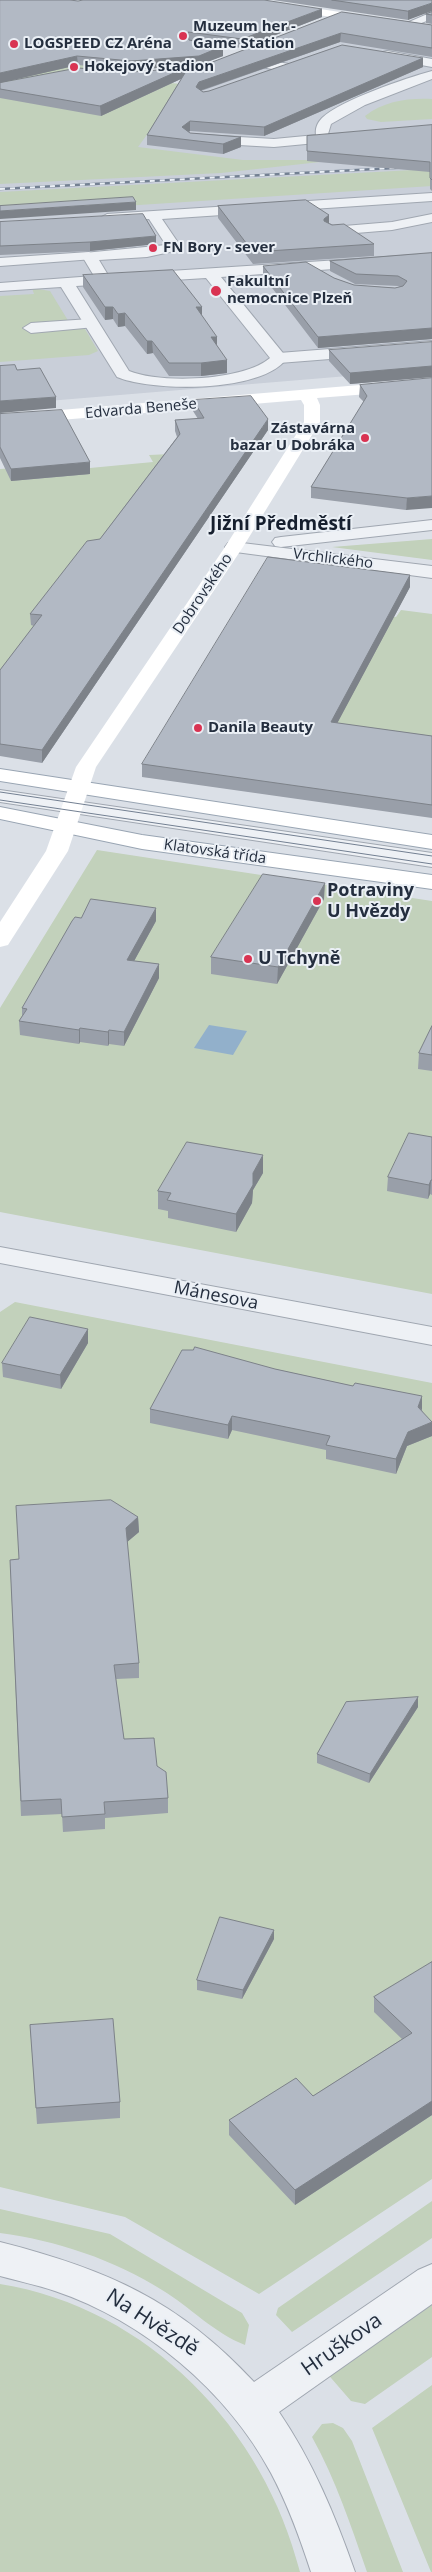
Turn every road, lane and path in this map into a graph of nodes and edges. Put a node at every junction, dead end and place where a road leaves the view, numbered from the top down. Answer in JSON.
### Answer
{"nodes":[{"id":1,"x":238,"y":0,"type":"edge"},
{"id":2,"x":342,"y":15,"type":"junction"},
{"id":3,"x":432,"y":15,"type":"edge"},
{"id":4,"x":317,"y":24,"type":"edge"},
{"id":5,"x":408,"y":25,"type":"junction"},
{"id":6,"x":432,"y":29,"type":"edge"},
{"id":7,"x":247,"y":52,"type":"edge"},
{"id":8,"x":377,"y":53,"type":"edge"},
{"id":9,"x":432,"y":63,"type":"edge"},
{"id":10,"x":432,"y":75,"type":"edge"},
{"id":11,"x":260,"y":77,"type":"edge"},
{"id":12,"x":360,"y":136,"type":"edge"},
{"id":13,"x":190,"y":137,"type":"edge"},
{"id":14,"x":323,"y":139,"type":"junction"},
{"id":15,"x":432,"y":197,"type":"edge"},
{"id":16,"x":369,"y":201,"type":"junction"},
{"id":17,"x":153,"y":215,"type":"junction"},
{"id":18,"x":432,"y":218,"type":"edge"},
{"id":19,"x":96,"y":219,"type":"edge"},
{"id":20,"x":392,"y":226,"type":"junction"},
{"id":21,"x":332,"y":230,"type":"edge"},
{"id":22,"x":89,"y":256,"type":"junction"},
{"id":23,"x":432,"y":258,"type":"edge"},
{"id":24,"x":0,"y":262,"type":"edge"},
{"id":25,"x":310,"y":266,"type":"junction"},
{"id":26,"x":210,"y":273,"type":"junction"},
{"id":27,"x":104,"y":280,"type":"junction"},
{"id":28,"x":330,"y":280,"type":"edge"},
{"id":29,"x":66,"y":283,"type":"junction"},
{"id":30,"x":0,"y":287,"type":"edge"},
{"id":31,"x":90,"y":324,"type":"junction"},
{"id":32,"x":31,"y":328,"type":"dead end"},
{"id":33,"x":432,"y":346,"type":"edge"},
{"id":34,"x":279,"y":358,"type":"junction"},
{"id":35,"x":432,"y":384,"type":"edge"},
{"id":36,"x":307,"y":395,"type":"junction"},
{"id":37,"x":0,"y":420,"type":"edge"},
{"id":38,"x":432,"y":525,"type":"edge"},
{"id":39,"x":234,"y":547,"type":"junction"},
{"id":40,"x":432,"y":572,"type":"edge"},
{"id":41,"x":0,"y":775,"type":"edge"},
{"id":42,"x":0,"y":796,"type":"edge"},
{"id":43,"x":72,"y":808,"type":"junction"},
{"id":44,"x":0,"y":814,"type":"edge"},
{"id":45,"x":432,"y":842,"type":"edge"},
{"id":46,"x":432,"y":860,"type":"edge"},
{"id":47,"x":432,"y":882,"type":"edge"},
{"id":48,"x":0,"y":940,"type":"edge"},
{"id":49,"x":0,"y":1255,"type":"edge"},
{"id":50,"x":432,"y":1336,"type":"edge"},
{"id":51,"x":0,"y":2259,"type":"edge"},
{"id":52,"x":432,"y":2282,"type":"edge"},
{"id":53,"x":252,"y":2407,"type":"junction"},
{"id":54,"x":333,"y":2572,"type":"edge"}],
"edges":[{"from":1,"to":2,"type":"street"},
{"from":2,"to":4,"type":"street"},
{"from":2,"to":5,"type":"street"},
{"from":3,"to":5,"type":"street"},
{"from":5,"to":6,"type":"street"},
{"from":7,"to":11,"type":"street"},
{"from":8,"to":9,"type":"street"},
{"from":10,"to":14,"type":"street"},
{"from":12,"to":14,"type":"street"},
{"from":13,"to":14,"type":"street"},
{"from":15,"to":16,"type":"street"},
{"from":16,"to":17,"type":"street"},
{"from":16,"to":20,"type":"street"},
{"from":17,"to":19,"type":"street"},
{"from":17,"to":22,"type":"street"},
{"from":18,"to":20,"type":"street"},
{"from":20,"to":21,"type":"street"},
{"from":22,"to":24,"type":"street"},
{"from":22,"to":27,"type":"street"},
{"from":23,"to":25,"type":"street"},
{"from":25,"to":26,"type":"street"},
{"from":25,"to":28,"type":"street"},
{"from":26,"to":27,"type":"street"},
{"from":26,"to":34,"type":"street"},
{"from":27,"to":29,"type":"street"},
{"from":29,"to":30,"type":"street"},
{"from":29,"to":31,"type":"street","name":"Edvarda Beneše"},
{"from":31,"to":32,"type":"street"},
{"from":31,"to":34,"type":"street","name":"Edvarda Beneše"},
{"from":33,"to":34,"type":"street"},
{"from":35,"to":36,"type":"street","name":"Edvarda Beneše"},
{"from":36,"to":37,"type":"street","name":"Edvarda Beneše"},
{"from":36,"to":39,"type":"street","name":"Dobrovského"},
{"from":38,"to":39,"type":"street"},
{"from":39,"to":40,"type":"street","name":"Vrchlického"},
{"from":39,"to":43,"type":"street","name":"Dobrovského"},
{"from":41,"to":43,"type":"street","name":"Klatovská třída"},
{"from":42,"to":43,"type":"street","name":"Klatovská třída"},
{"from":43,"to":44,"type":"street","name":"Klatovská třída"},
{"from":43,"to":45,"type":"street","name":"Klatovská třída"},
{"from":43,"to":46,"type":"street","name":"Klatovská třída"},
{"from":43,"to":47,"type":"street","name":"Klatovská třída"},
{"from":43,"to":48,"type":"street","name":"Dobrovského"},
{"from":49,"to":50,"type":"street","name":"Mánesova"},
{"from":51,"to":53,"type":"street","name":"Na Hvězdě"},
{"from":52,"to":53,"type":"street","name":"Hruškova"},
{"from":53,"to":54,"type":"street","name":"Na Hvězdě"}]}
